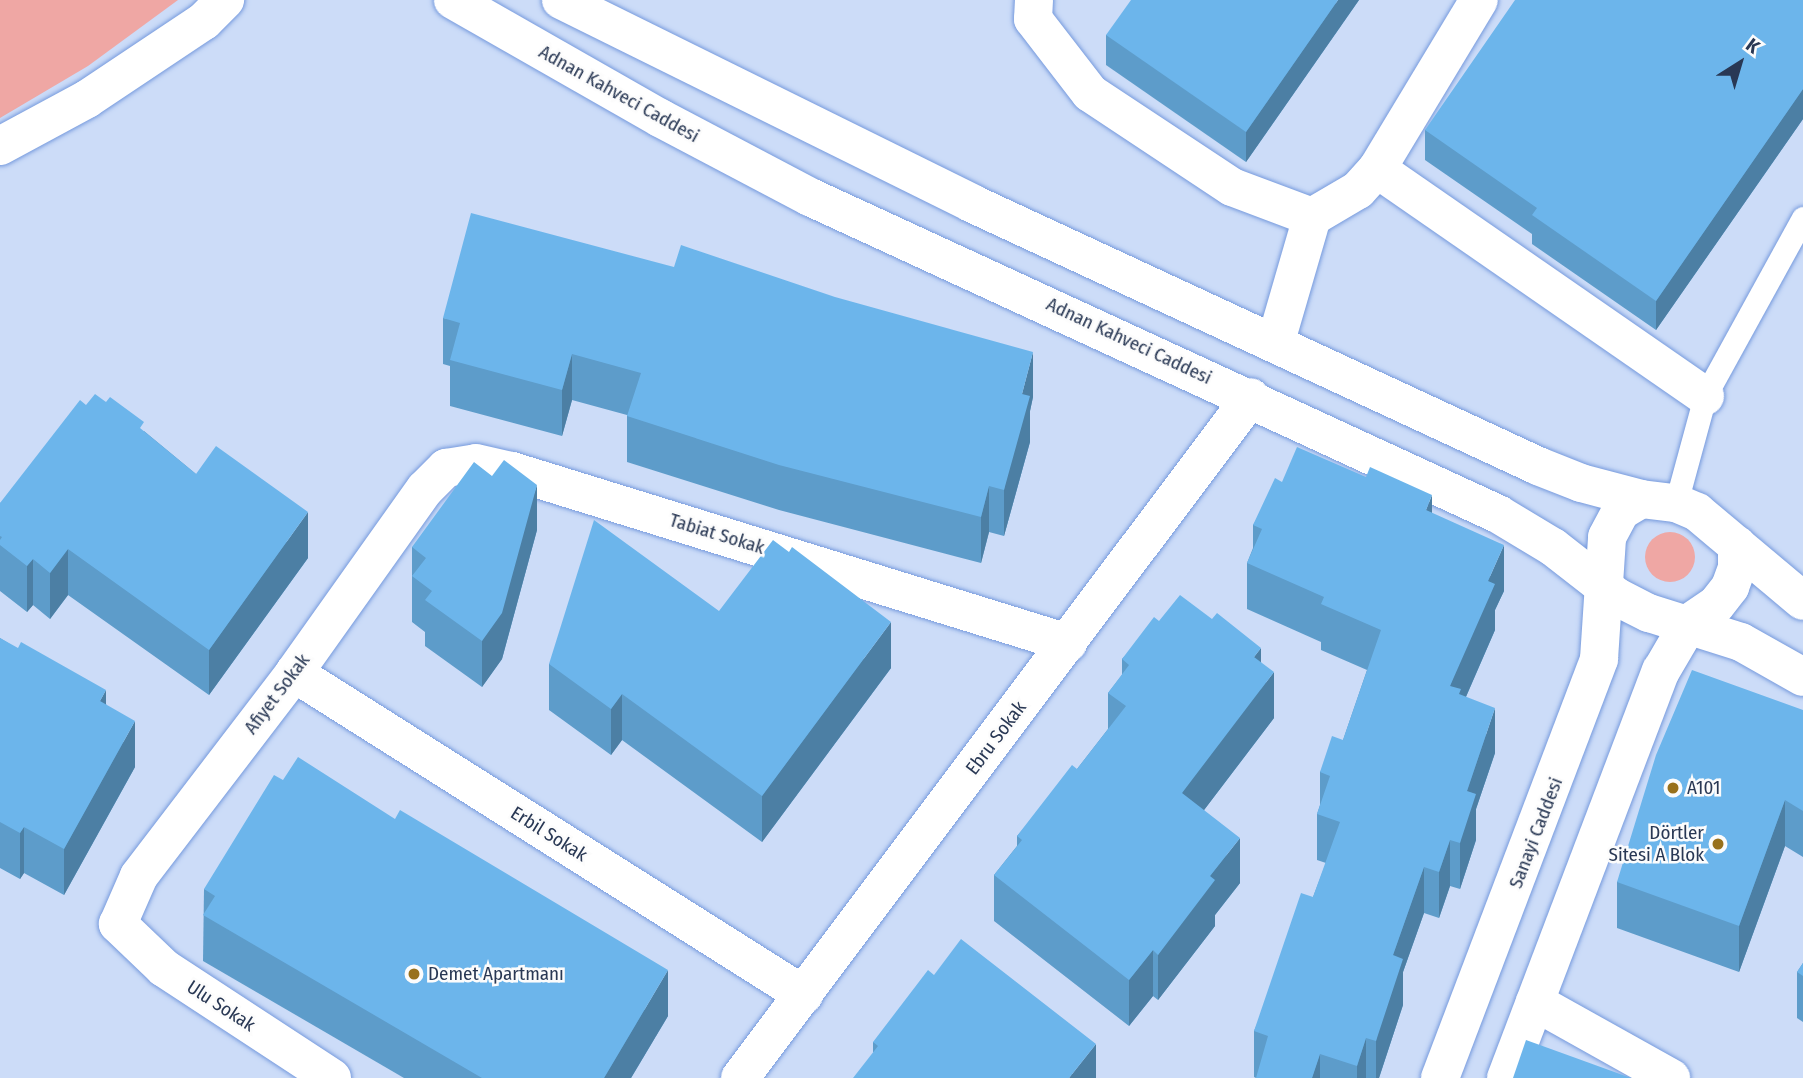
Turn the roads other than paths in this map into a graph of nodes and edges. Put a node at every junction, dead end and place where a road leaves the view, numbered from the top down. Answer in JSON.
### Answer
{"nodes":[{"id":1,"x":225,"y":0,"type":"edge"},
{"id":2,"x":453,"y":0,"type":"edge"},
{"id":3,"x":561,"y":0,"type":"edge"},
{"id":4,"x":1034,"y":0,"type":"edge"},
{"id":5,"x":1479,"y":0,"type":"edge"},
{"id":6,"x":0,"y":146,"type":"edge"},
{"id":7,"x":1377,"y":169,"type":"junction"},
{"id":8,"x":1312,"y":217,"type":"junction"},
{"id":9,"x":1803,"y":218,"type":"edge"},
{"id":10,"x":1276,"y":341,"type":"junction"},
{"id":11,"x":1705,"y":396,"type":"junction"},
{"id":12,"x":1251,"y":397,"type":"junction"},
{"id":13,"x":446,"y":468,"type":"joint"},
{"id":14,"x":1658,"y":501,"type":"junction"},
{"id":15,"x":1737,"y":545,"type":"junction"},
{"id":16,"x":1602,"y":582,"type":"junction"},
{"id":17,"x":1803,"y":601,"type":"edge"},
{"id":18,"x":1689,"y":623,"type":"junction"},
{"id":19,"x":1068,"y":643,"type":"junction"},
{"id":20,"x":294,"y":673,"type":"junction"},
{"id":21,"x":1803,"y":677,"type":"edge"},
{"id":22,"x":118,"y":924,"type":"joint"},
{"id":23,"x":804,"y":995,"type":"junction"},
{"id":24,"x":1535,"y":1002,"type":"junction"},
{"id":25,"x":332,"y":1078,"type":"edge"},
{"id":26,"x":740,"y":1078,"type":"edge"},
{"id":27,"x":1440,"y":1078,"type":"edge"},
{"id":28,"x":1506,"y":1078,"type":"edge"},
{"id":29,"x":1671,"y":1078,"type":"edge"}],
"edges":[{"from":1,"to":6,"type":"main road"},
{"from":2,"to":12,"type":"main road","name":"Adnan Kahveci Caddesi"},
{"from":3,"to":10,"type":"main road"},
{"from":4,"to":8,"type":"main road"},
{"from":5,"to":7,"type":"main road"},
{"from":7,"to":8,"type":"main road"},
{"from":7,"to":11,"type":"main road"},
{"from":8,"to":10,"type":"main road"},
{"from":9,"to":11,"type":"lane"},
{"from":10,"to":14,"type":"main road"},
{"from":11,"to":14,"type":"lane"},
{"from":12,"to":16,"type":"main road","name":"Adnan Kahveci Caddesi"},
{"from":12,"to":19,"type":"main road","name":"Ebru Sokak"},
{"from":13,"to":19,"type":"main road","name":"Tabiat Sokak"},
{"from":13,"to":20,"type":"main road","name":"Afiyet Sokak"},
{"from":14,"to":15,"type":"main road"},
{"from":14,"to":16,"type":"main road"},
{"from":15,"to":17,"type":"main road"},
{"from":15,"to":18,"type":"main road"},
{"from":16,"to":18,"type":"main road","name":"Adnan Kahveci Caddesi"},
{"from":16,"to":27,"type":"main road","name":"Sanayi Caddesi"},
{"from":18,"to":21,"type":"main road","name":"Adnan Kahveci Caddesi"},
{"from":18,"to":24,"type":"main road"},
{"from":19,"to":23,"type":"main road","name":"Ebru Sokak"},
{"from":20,"to":22,"type":"main road","name":"Afiyet Sokak"},
{"from":20,"to":23,"type":"main road","name":"Erbil Sokak"},
{"from":22,"to":25,"type":"main road","name":"Ulu Sokak"},
{"from":23,"to":26,"type":"main road","name":"Ebru Sokak"},
{"from":24,"to":28,"type":"main road"},
{"from":24,"to":29,"type":"main road"}]}
